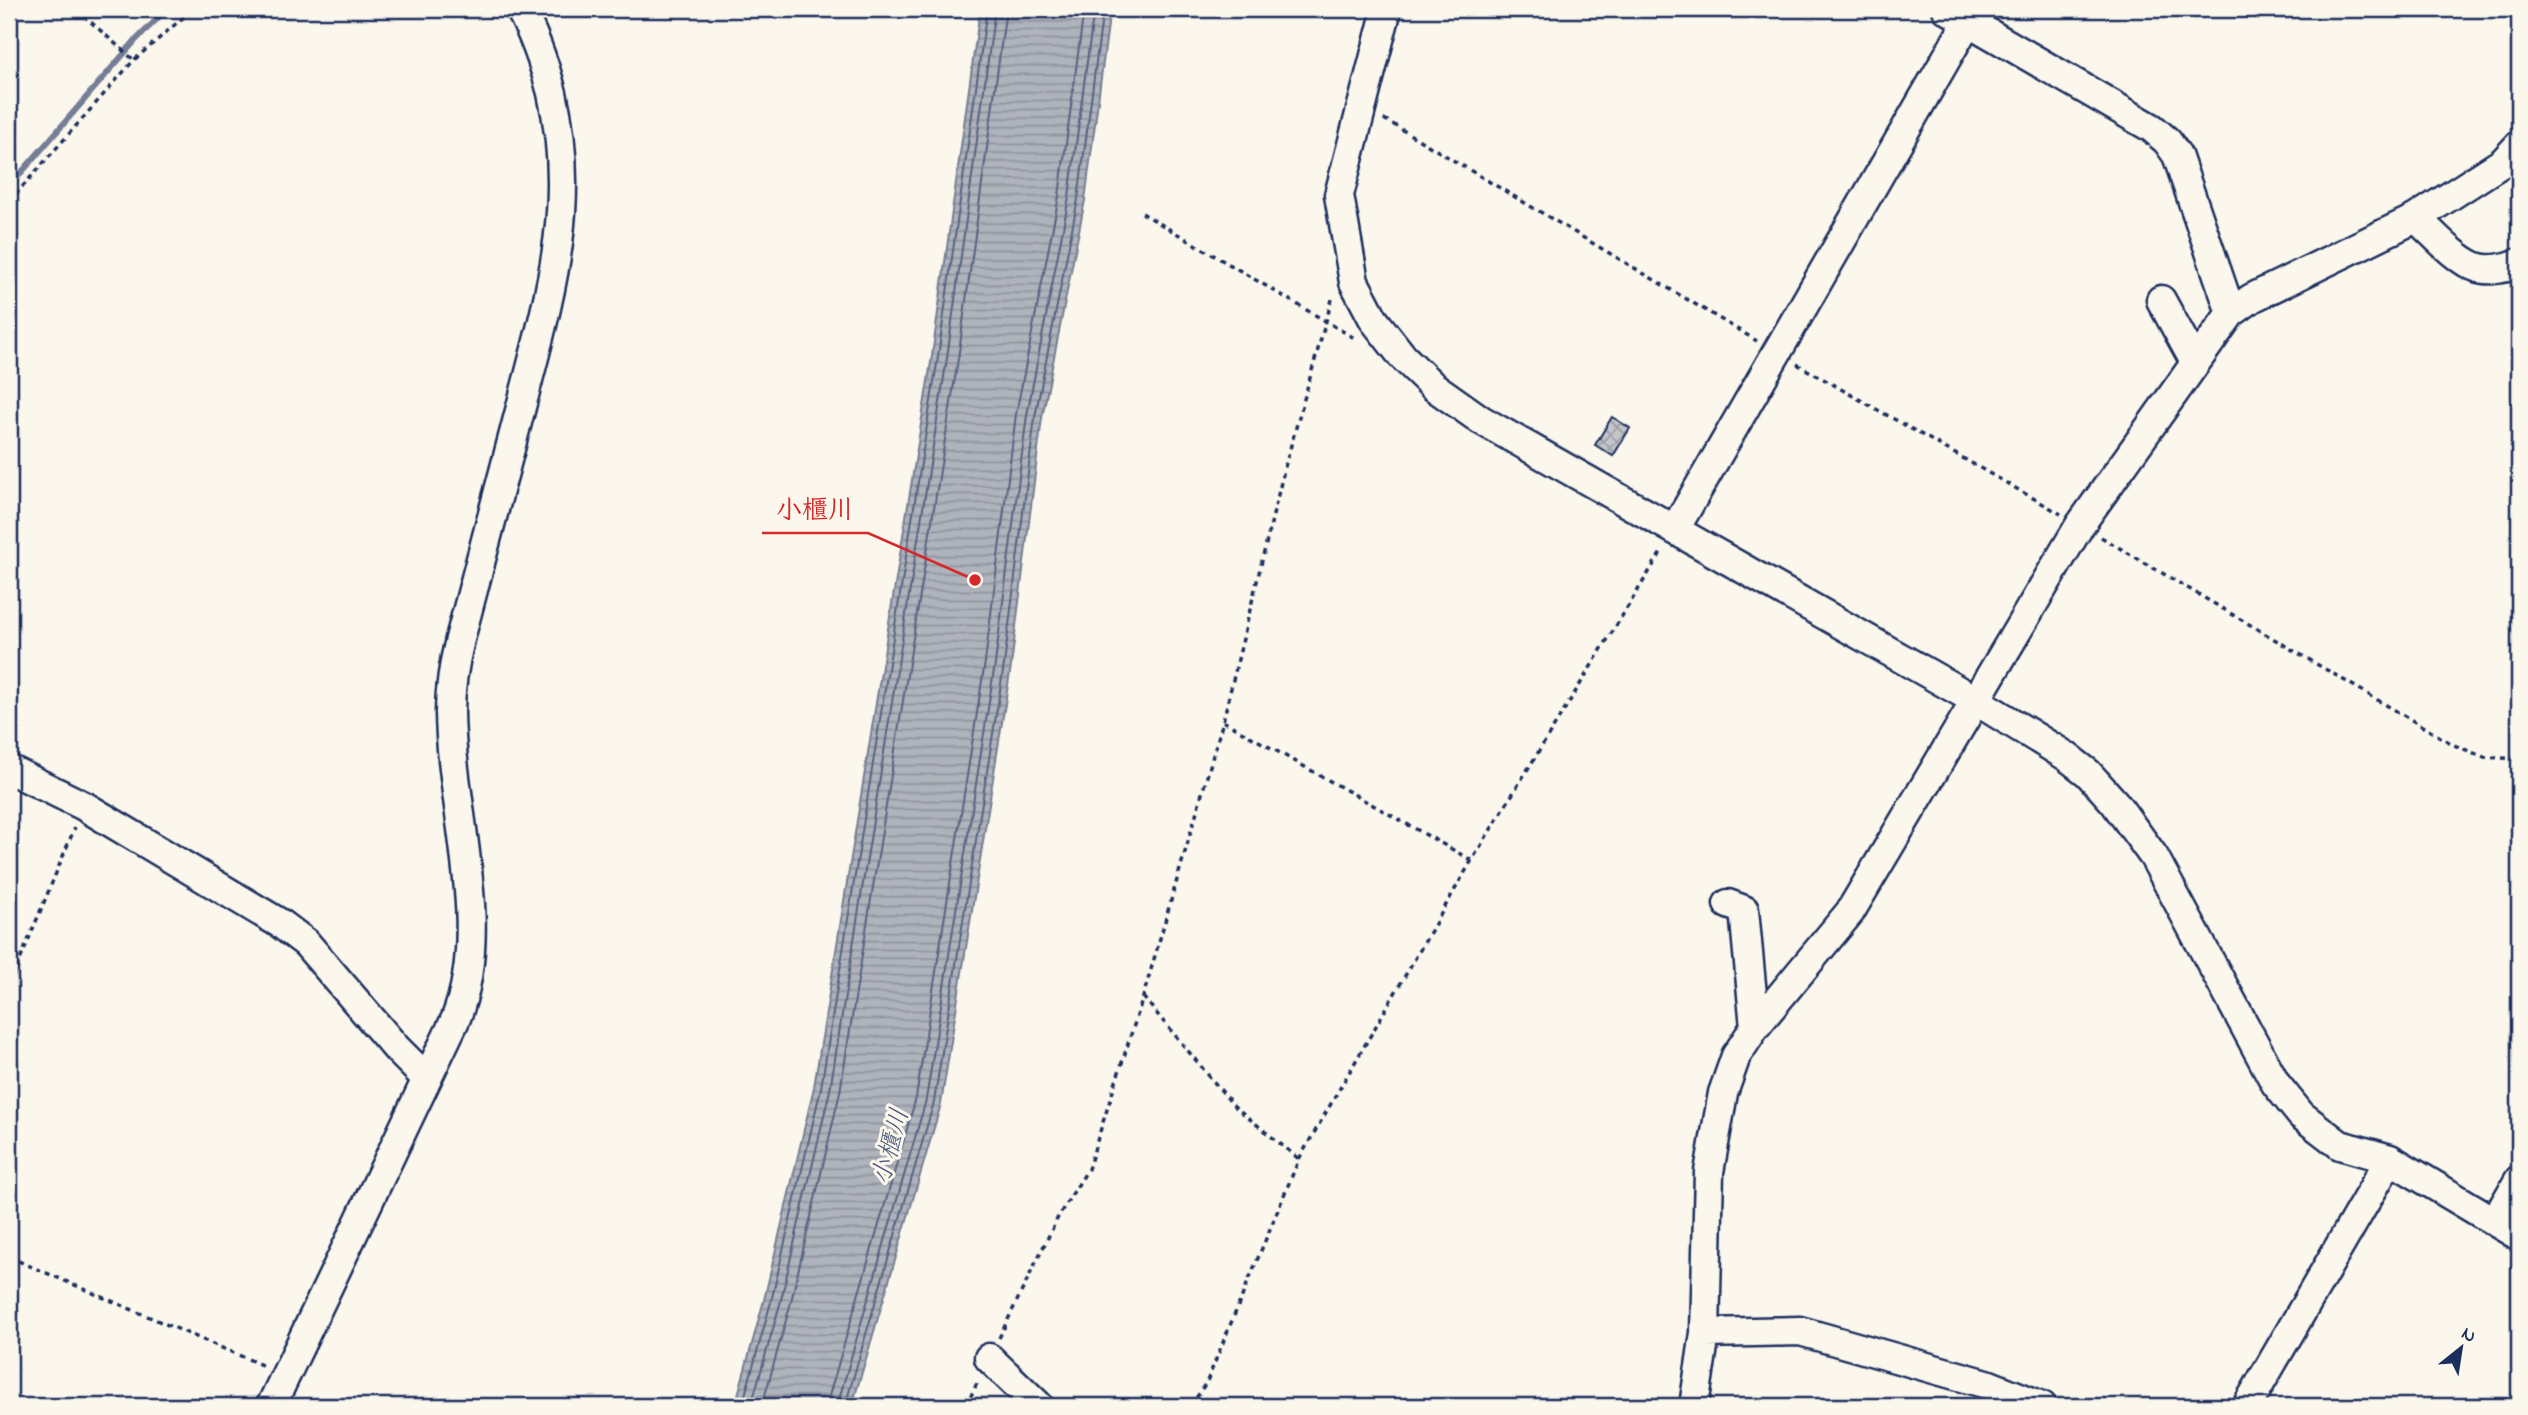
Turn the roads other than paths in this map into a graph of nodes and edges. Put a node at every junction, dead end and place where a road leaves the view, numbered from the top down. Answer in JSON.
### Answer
{"nodes":[{"id":1,"x":520,"y":9,"type":"edge"},
{"id":2,"x":1387,"y":9,"type":"edge"},
{"id":3,"x":1957,"y":15,"type":"edge"},
{"id":4,"x":2519,"y":145,"type":"edge"},
{"id":5,"x":2416,"y":218,"type":"junction"},
{"id":6,"x":2519,"y":263,"type":"edge"},
{"id":7,"x":2161,"y":300,"type":"dead end"},
{"id":8,"x":2231,"y":313,"type":"junction"},
{"id":9,"x":2195,"y":362,"type":"junction"},
{"id":10,"x":1675,"y":529,"type":"junction"},
{"id":11,"x":1975,"y":700,"type":"junction"},
{"id":12,"x":9,"y":769,"type":"edge"},
{"id":13,"x":1728,"y":904,"type":"dead end"},
{"id":14,"x":1755,"y":1027,"type":"junction"},
{"id":15,"x":427,"y":1079,"type":"junction"},
{"id":16,"x":2389,"y":1159,"type":"junction"},
{"id":17,"x":2519,"y":1180,"type":"edge"},
{"id":18,"x":2495,"y":1221,"type":"junction"},
{"id":19,"x":2519,"y":1236,"type":"edge"},
{"id":20,"x":1705,"y":1333,"type":"junction"},
{"id":21,"x":989,"y":1358,"type":"road end"},
{"id":22,"x":271,"y":1406,"type":"edge"},
{"id":23,"x":1039,"y":1406,"type":"edge"},
{"id":24,"x":1694,"y":1406,"type":"edge"},
{"id":25,"x":2042,"y":1406,"type":"edge"},
{"id":26,"x":2247,"y":1406,"type":"edge"}],
"edges":[{"from":1,"to":15,"type":"street"},
{"from":2,"to":10,"type":"street"},
{"from":3,"to":8,"type":"street"},
{"from":3,"to":10,"type":"street"},
{"from":4,"to":5,"type":"street"},
{"from":5,"to":6,"type":"street"},
{"from":5,"to":8,"type":"street"},
{"from":7,"to":9,"type":"street"},
{"from":8,"to":9,"type":"street"},
{"from":9,"to":11,"type":"street"},
{"from":10,"to":11,"type":"street"},
{"from":11,"to":14,"type":"street"},
{"from":11,"to":16,"type":"street"},
{"from":12,"to":15,"type":"street"},
{"from":13,"to":14,"type":"street"},
{"from":14,"to":20,"type":"street"},
{"from":15,"to":22,"type":"street"},
{"from":16,"to":18,"type":"street"},
{"from":16,"to":26,"type":"street"},
{"from":17,"to":18,"type":"street"},
{"from":18,"to":19,"type":"street"},
{"from":20,"to":24,"type":"street"},
{"from":20,"to":25,"type":"street"},
{"from":21,"to":23,"type":"street"}]}
